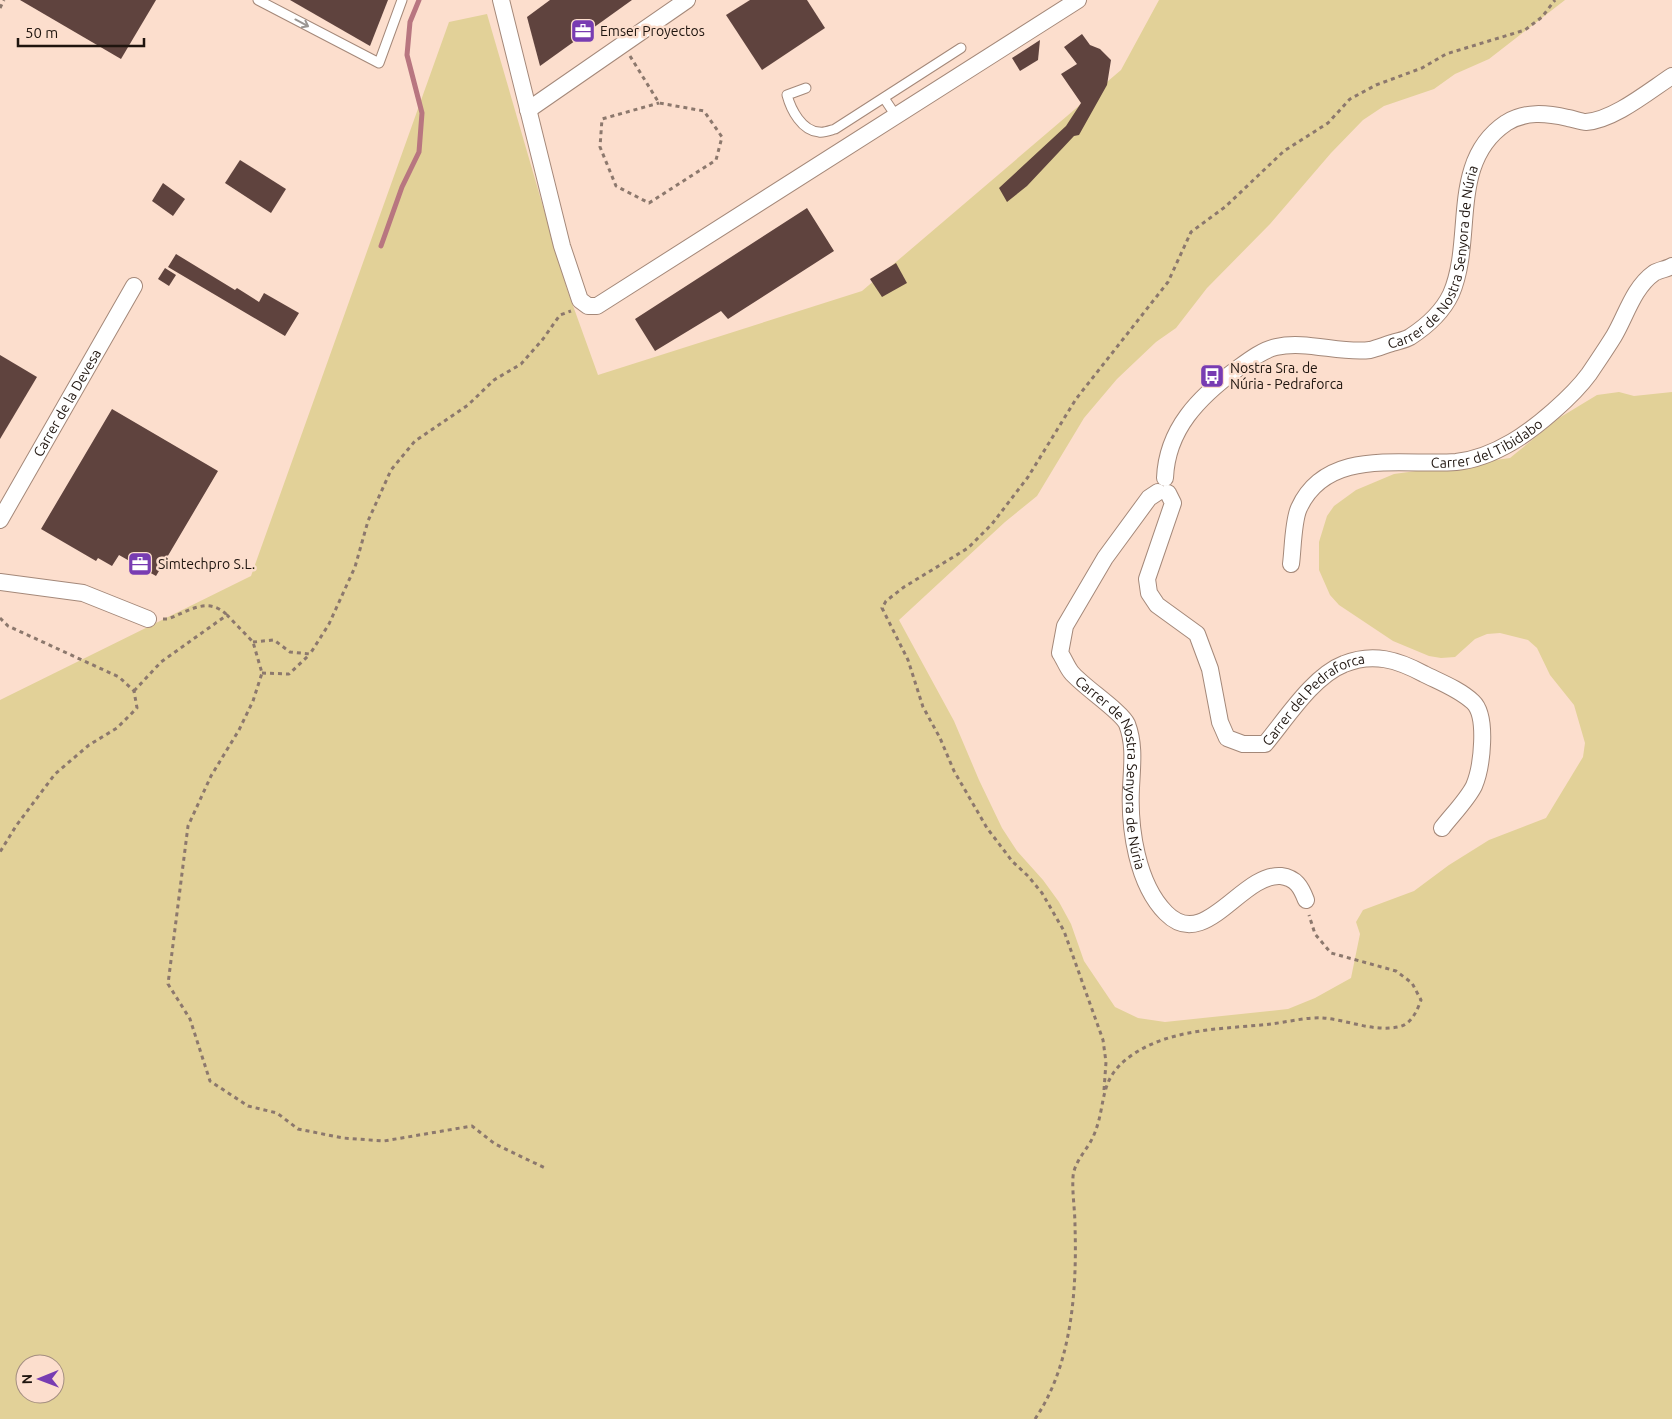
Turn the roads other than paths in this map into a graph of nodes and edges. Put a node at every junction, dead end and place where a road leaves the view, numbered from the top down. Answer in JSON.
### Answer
{"nodes":[{"id":1,"x":258,"y":0,"type":"edge"},
{"id":2,"x":402,"y":0,"type":"edge"},
{"id":3,"x":501,"y":0,"type":"edge"},
{"id":4,"x":686,"y":0,"type":"edge"},
{"id":5,"x":1078,"y":0,"type":"edge"},
{"id":6,"x":961,"y":48,"type":"dead end"},
{"id":7,"x":1672,"y":76,"type":"edge"},
{"id":8,"x":806,"y":88,"type":"dead end"},
{"id":9,"x":884,"y":98,"type":"junction"},
{"id":10,"x":528,"y":110,"type":"junction"},
{"id":11,"x":896,"y":116,"type":"junction"},
{"id":12,"x":1672,"y":266,"type":"edge"},
{"id":13,"x":134,"y":286,"type":"dead end"},
{"id":14,"x":1164,"y":488,"type":"junction"},
{"id":15,"x":0,"y":520,"type":"edge"},
{"id":16,"x":1291,"y":564,"type":"dead end"},
{"id":17,"x":0,"y":582,"type":"edge"},
{"id":18,"x":148,"y":619,"type":"road end"},
{"id":19,"x":1442,"y":828,"type":"dead end"},
{"id":20,"x":1306,"y":900,"type":"road end"}],
"edges":[{"from":1,"to":2,"type":"lane","one_way":true},
{"from":3,"to":10,"type":"street"},
{"from":4,"to":10,"type":"street"},
{"from":5,"to":11,"type":"street"},
{"from":6,"to":9,"type":"lane"},
{"from":7,"to":14,"type":"street","name":"Carrer de Nostra Senyora de Núria"},
{"from":8,"to":9,"type":"lane"},
{"from":9,"to":11,"type":"lane"},
{"from":10,"to":11,"type":"street"},
{"from":12,"to":16,"type":"street","name":"Carrer del Tibidabo"},
{"from":13,"to":15,"type":"street","name":"Carrer de la Devesa"},
{"from":14,"to":19,"type":"street","name":"Carrer del Pedraforca"},
{"from":14,"to":20,"type":"street","name":"Carrer de Nostra Senyora de Núria"},
{"from":17,"to":18,"type":"street"}]}
